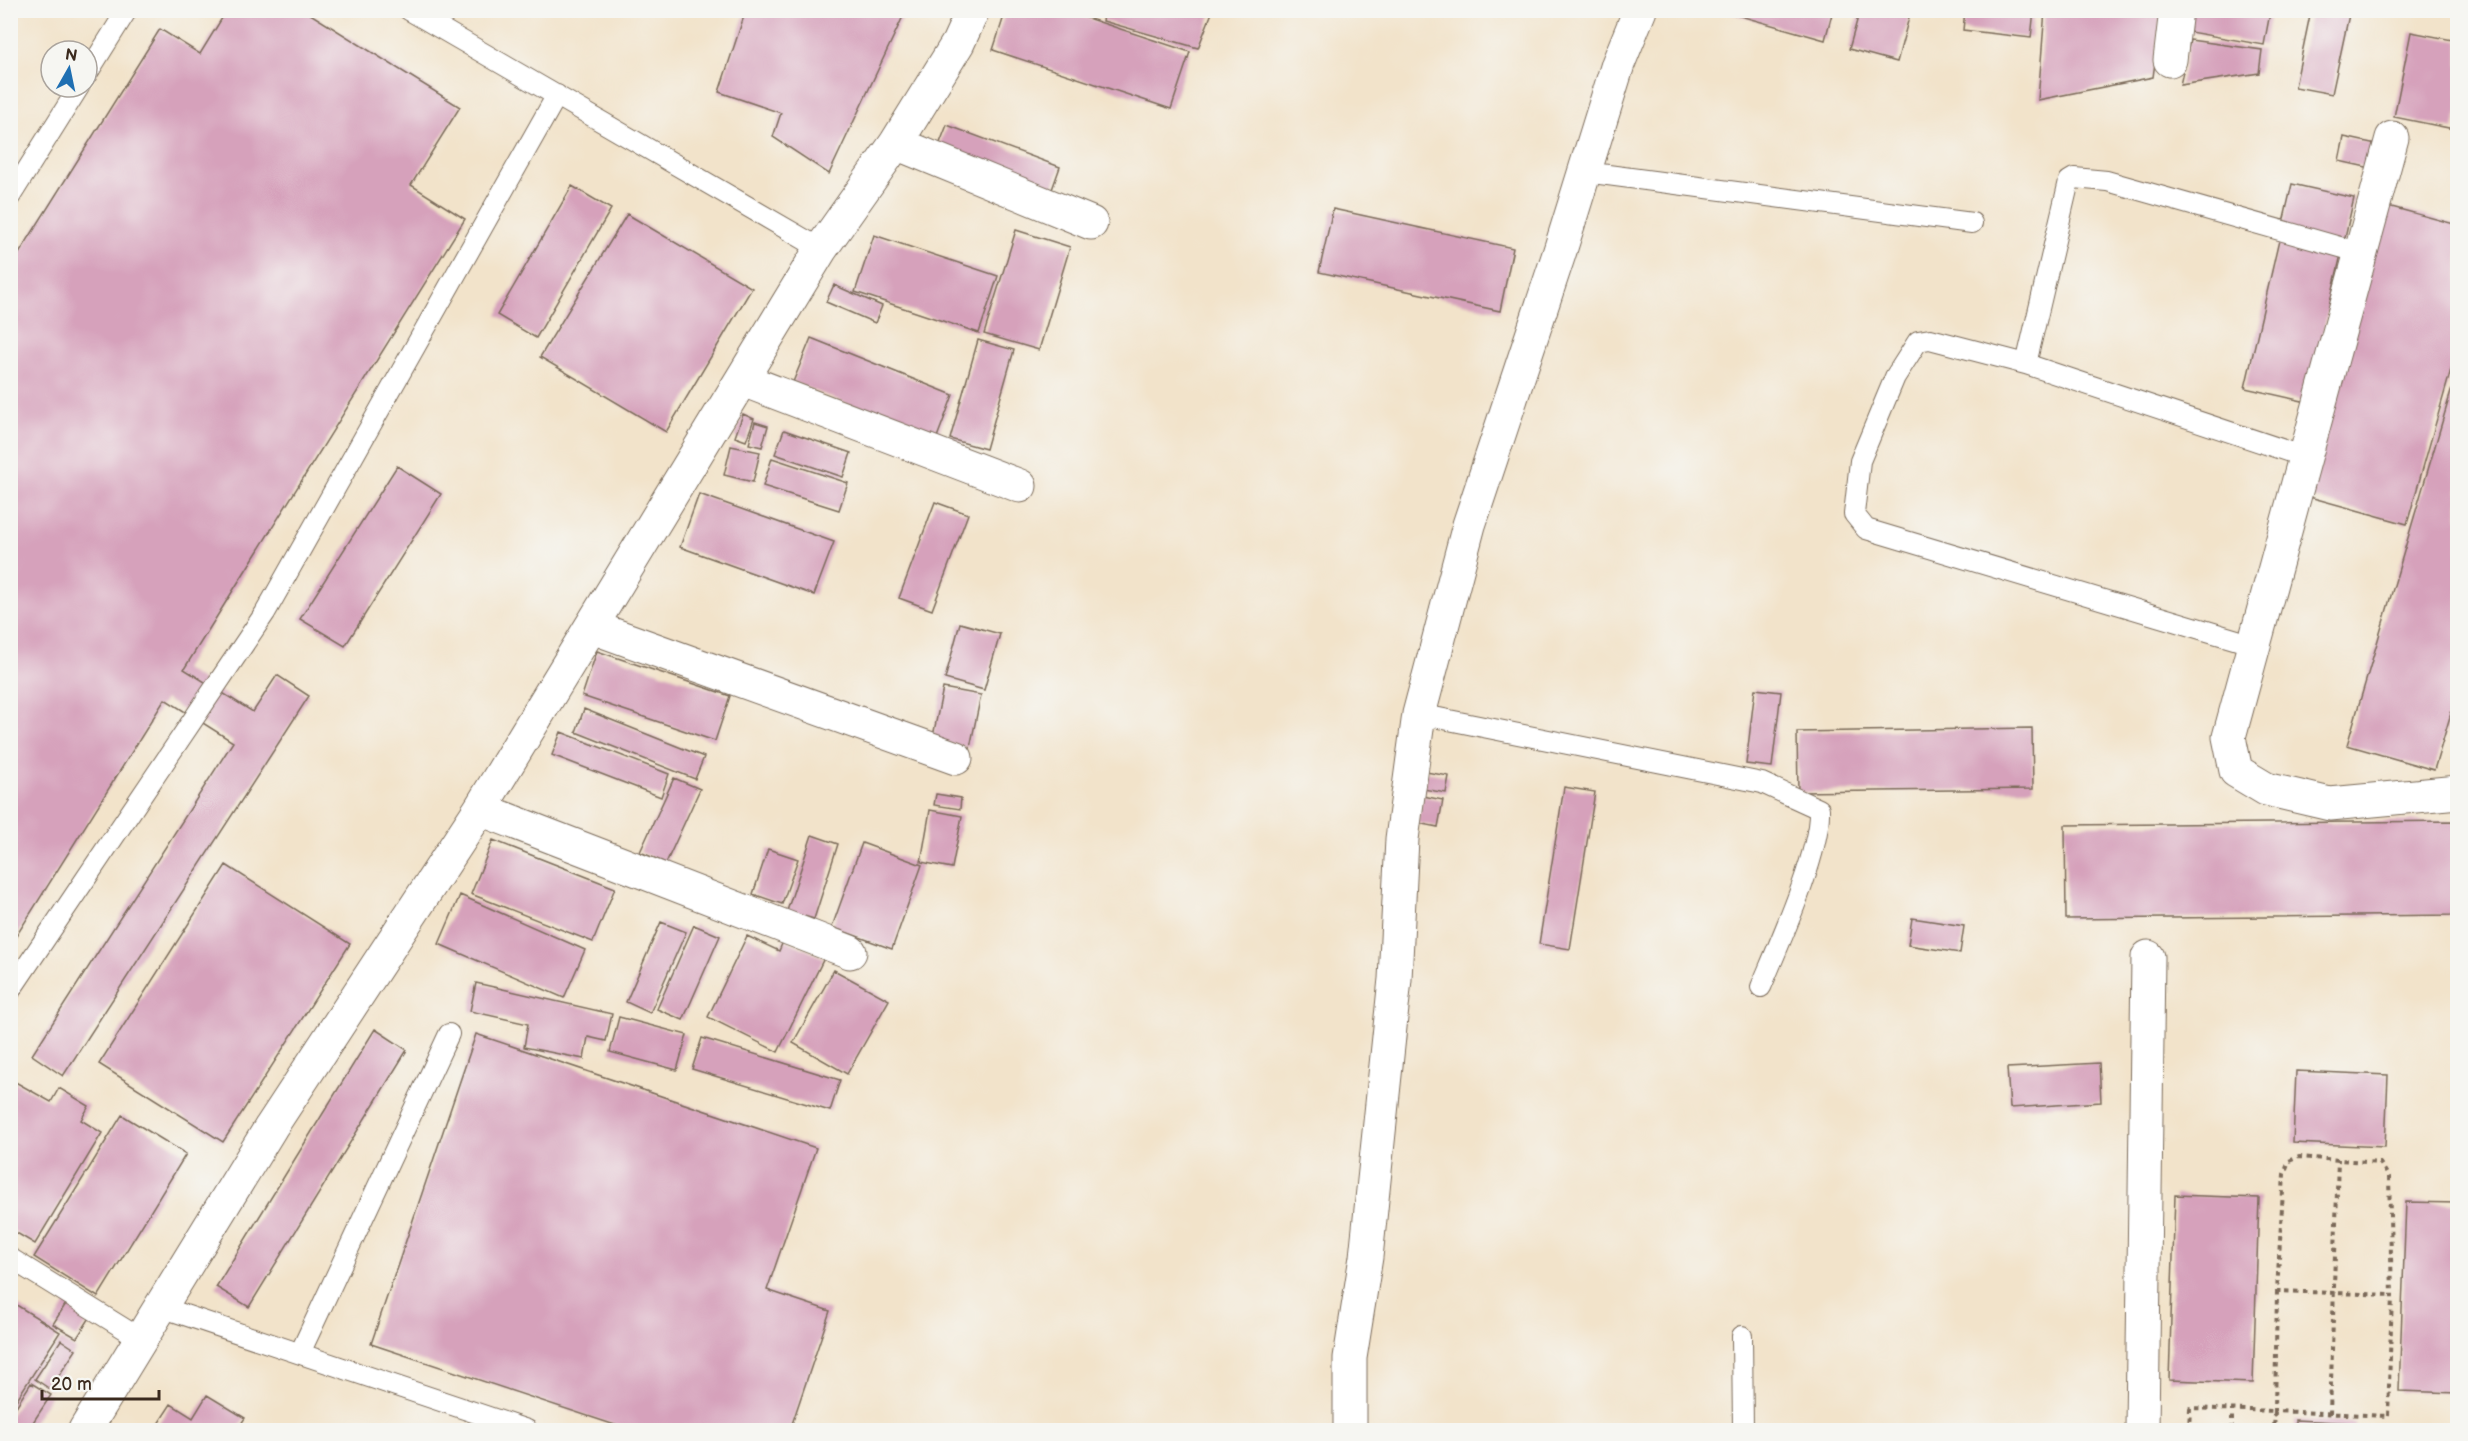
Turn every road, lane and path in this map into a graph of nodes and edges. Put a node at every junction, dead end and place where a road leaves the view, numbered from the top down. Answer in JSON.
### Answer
{"nodes":[{"id":1,"x":127,"y":10,"type":"edge"},
{"id":2,"x":409,"y":10,"type":"edge"},
{"id":3,"x":973,"y":10,"type":"edge"},
{"id":4,"x":1640,"y":10,"type":"edge"},
{"id":5,"x":2176,"y":10,"type":"edge"},
{"id":6,"x":99,"y":55,"type":"edge"},
{"id":7,"x":2170,"y":60,"type":"dead end"},
{"id":8,"x":557,"y":95,"type":"junction"},
{"id":9,"x":71,"y":99,"type":"edge"},
{"id":10,"x":2392,"y":138,"type":"dead end"},
{"id":11,"x":896,"y":143,"type":"junction"},
{"id":12,"x":1585,"y":172,"type":"junction"},
{"id":13,"x":10,"y":197,"type":"edge"},
{"id":14,"x":1092,"y":223,"type":"dead end"},
{"id":15,"x":1972,"y":223,"type":"dead end"},
{"id":16,"x":821,"y":249,"type":"junction"},
{"id":17,"x":2361,"y":253,"type":"junction"},
{"id":18,"x":2026,"y":364,"type":"junction"},
{"id":19,"x":743,"y":380,"type":"junction"},
{"id":20,"x":2305,"y":457,"type":"junction"},
{"id":21,"x":1020,"y":486,"type":"dead end"},
{"id":22,"x":592,"y":627,"type":"junction"},
{"id":23,"x":2254,"y":645,"type":"junction"},
{"id":24,"x":1419,"y":714,"type":"junction"},
{"id":25,"x":956,"y":758,"type":"dead end"},
{"id":26,"x":2457,"y":792,"type":"edge"},
{"id":27,"x":480,"y":809,"type":"junction"},
{"id":28,"x":850,"y":952,"type":"dead end"},
{"id":29,"x":2148,"y":957,"type":"dead end"},
{"id":30,"x":1761,"y":987,"type":"dead end"},
{"id":31,"x":10,"y":991,"type":"edge"},
{"id":32,"x":449,"y":1034,"type":"dead end"},
{"id":33,"x":2338,"y":1160,"type":"junction"},
{"id":34,"x":10,"y":1258,"type":"edge"},
{"id":35,"x":2277,"y":1291,"type":"junction"},
{"id":36,"x":2333,"y":1294,"type":"junction"},
{"id":37,"x":2392,"y":1295,"type":"junction"},
{"id":38,"x":161,"y":1307,"type":"junction"},
{"id":39,"x":1742,"y":1336,"type":"dead end"},
{"id":40,"x":141,"y":1339,"type":"junction"},
{"id":41,"x":300,"y":1353,"type":"junction"},
{"id":42,"x":2232,"y":1410,"type":"junction"},
{"id":43,"x":2274,"y":1411,"type":"junction"},
{"id":44,"x":2330,"y":1414,"type":"junction"},
{"id":45,"x":86,"y":1431,"type":"edge"},
{"id":46,"x":527,"y":1431,"type":"edge"},
{"id":47,"x":1350,"y":1431,"type":"edge"},
{"id":48,"x":1743,"y":1431,"type":"edge"},
{"id":49,"x":2142,"y":1431,"type":"edge"},
{"id":50,"x":2189,"y":1431,"type":"edge"},
{"id":51,"x":2232,"y":1431,"type":"edge"},
{"id":52,"x":2274,"y":1431,"type":"edge"}],
"edges":[{"from":1,"to":6,"type":"lane"},
{"from":2,"to":8,"type":"lane"},
{"from":3,"to":11,"type":"street"},
{"from":4,"to":12,"type":"street"},
{"from":5,"to":7,"type":"street"},
{"from":8,"to":16,"type":"lane"},
{"from":8,"to":31,"type":"lane"},
{"from":9,"to":13,"type":"lane"},
{"from":10,"to":17,"type":"street"},
{"from":11,"to":14,"type":"street"},
{"from":11,"to":16,"type":"street"},
{"from":12,"to":15,"type":"lane"},
{"from":12,"to":24,"type":"street"},
{"from":16,"to":19,"type":"street"},
{"from":17,"to":18,"type":"lane"},
{"from":17,"to":20,"type":"street"},
{"from":18,"to":20,"type":"lane"},
{"from":18,"to":23,"type":"lane"},
{"from":19,"to":21,"type":"street"},
{"from":19,"to":22,"type":"street"},
{"from":20,"to":23,"type":"street"},
{"from":22,"to":25,"type":"street"},
{"from":22,"to":27,"type":"street"},
{"from":23,"to":26,"type":"street"},
{"from":24,"to":30,"type":"lane"},
{"from":24,"to":47,"type":"street"},
{"from":27,"to":28,"type":"street"},
{"from":27,"to":38,"type":"street"},
{"from":29,"to":49,"type":"street"},
{"from":32,"to":41,"type":"lane"},
{"from":33,"to":35,"type":"path"},
{"from":33,"to":36,"type":"path"},
{"from":33,"to":37,"type":"path"},
{"from":34,"to":40,"type":"lane"},
{"from":35,"to":36,"type":"path"},
{"from":35,"to":43,"type":"path"},
{"from":36,"to":37,"type":"path"},
{"from":36,"to":44,"type":"path"},
{"from":37,"to":44,"type":"path"},
{"from":38,"to":40,"type":"street"},
{"from":38,"to":41,"type":"lane"},
{"from":39,"to":48,"type":"lane"},
{"from":40,"to":45,"type":"street"},
{"from":41,"to":46,"type":"lane"},
{"from":42,"to":43,"type":"path"},
{"from":42,"to":50,"type":"path"},
{"from":42,"to":51,"type":"path"},
{"from":43,"to":44,"type":"path"},
{"from":43,"to":52,"type":"path"}]}
